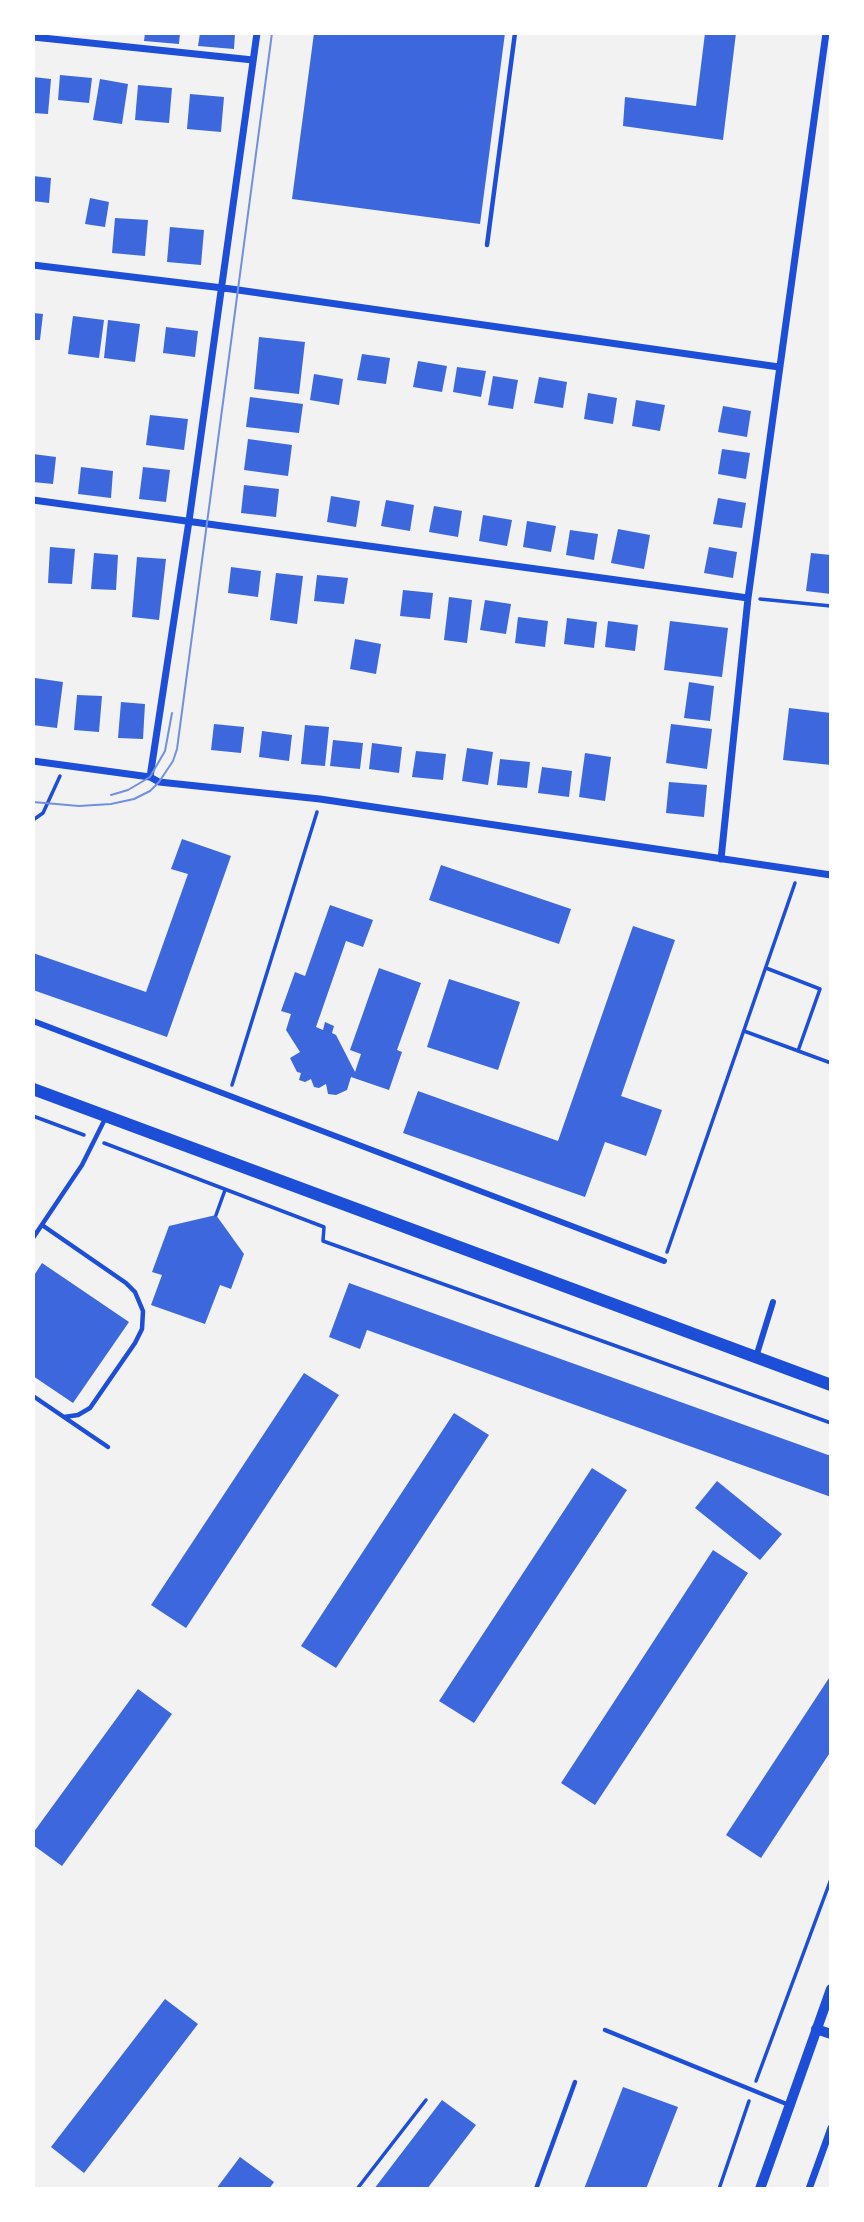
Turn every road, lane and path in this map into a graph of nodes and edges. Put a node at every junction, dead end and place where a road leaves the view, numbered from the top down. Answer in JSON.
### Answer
{"nodes":[{"id":1,"x":257,"y":33,"type":"edge"},
{"id":2,"x":515,"y":33,"type":"edge"},
{"id":3,"x":826,"y":33,"type":"edge"},
{"id":4,"x":33,"y":37,"type":"edge"},
{"id":5,"x":253,"y":60,"type":"junction"},
{"id":6,"x":487,"y":245,"type":"dead end"},
{"id":7,"x":33,"y":265,"type":"edge"},
{"id":8,"x":222,"y":289,"type":"junction"},
{"id":9,"x":779,"y":367,"type":"junction"},
{"id":10,"x":33,"y":499,"type":"edge"},
{"id":11,"x":189,"y":521,"type":"junction"},
{"id":12,"x":748,"y":598,"type":"junction"},
{"id":13,"x":831,"y":606,"type":"edge"},
{"id":14,"x":33,"y":761,"type":"edge"},
{"id":15,"x":66,"y":765,"type":"junction"},
{"id":16,"x":150,"y":777,"type":"junction"},
{"id":17,"x":320,"y":800,"type":"junction"},
{"id":18,"x":33,"y":820,"type":"edge"},
{"id":19,"x":721,"y":859,"type":"junction"},
{"id":20,"x":797,"y":870,"type":"junction"},
{"id":21,"x":831,"y":875,"type":"edge"},
{"id":22,"x":766,"y":968,"type":"junction"},
{"id":23,"x":33,"y":1021,"type":"edge"},
{"id":24,"x":744,"y":1031,"type":"junction"},
{"id":25,"x":798,"y":1051,"type":"junction"},
{"id":26,"x":831,"y":1063,"type":"edge"},
{"id":27,"x":33,"y":1089,"type":"edge"},
{"id":28,"x":229,"y":1095,"type":"junction"},
{"id":29,"x":33,"y":1116,"type":"edge"},
{"id":30,"x":106,"y":1116,"type":"junction"},
{"id":31,"x":94,"y":1140,"type":"junction"},
{"id":32,"x":225,"y":1190,"type":"junction"},
{"id":33,"x":216,"y":1215,"type":"dead end"},
{"id":34,"x":42,"y":1225,"type":"junction"},
{"id":35,"x":33,"y":1238,"type":"edge"},
{"id":36,"x":664,"y":1261,"type":"joint"},
{"id":37,"x":773,"y":1303,"type":"dead end"},
{"id":38,"x":756,"y":1357,"type":"junction"},
{"id":39,"x":831,"y":1385,"type":"edge"},
{"id":40,"x":33,"y":1396,"type":"edge"},
{"id":41,"x":64,"y":1417,"type":"junction"},
{"id":42,"x":831,"y":1423,"type":"edge"},
{"id":43,"x":108,"y":1447,"type":"dead end"},
{"id":44,"x":831,"y":1879,"type":"edge"},
{"id":45,"x":831,"y":1989,"type":"edge"},
{"id":46,"x":816,"y":2029,"type":"junction"},
{"id":47,"x":605,"y":2030,"type":"dead end"},
{"id":48,"x":831,"y":2034,"type":"edge"},
{"id":49,"x":575,"y":2082,"type":"dead end"},
{"id":50,"x":752,"y":2090,"type":"junction"},
{"id":51,"x":426,"y":2100,"type":"dead end"},
{"id":52,"x":789,"y":2105,"type":"junction"},
{"id":53,"x":831,"y":2128,"type":"edge"},
{"id":54,"x":356,"y":2189,"type":"edge"},
{"id":55,"x":536,"y":2189,"type":"edge"},
{"id":56,"x":719,"y":2189,"type":"edge"},
{"id":57,"x":760,"y":2189,"type":"edge"},
{"id":58,"x":809,"y":2189,"type":"edge"}],
"edges":[{"from":1,"to":5,"type":"street"},
{"from":2,"to":6,"type":"lane"},
{"from":3,"to":9,"type":"street"},
{"from":4,"to":5,"type":"street"},
{"from":5,"to":8,"type":"street"},
{"from":7,"to":8,"type":"street"},
{"from":8,"to":9,"type":"street"},
{"from":8,"to":11,"type":"street"},
{"from":9,"to":12,"type":"street"},
{"from":10,"to":11,"type":"street"},
{"from":11,"to":12,"type":"street"},
{"from":11,"to":16,"type":"street"},
{"from":12,"to":13,"type":"path"},
{"from":12,"to":19,"type":"street"},
{"from":14,"to":15,"type":"street"},
{"from":15,"to":16,"type":"street"},
{"from":15,"to":18,"type":"path"},
{"from":16,"to":17,"type":"street"},
{"from":17,"to":19,"type":"street"},
{"from":17,"to":28,"type":"path"},
{"from":19,"to":20,"type":"street"},
{"from":20,"to":21,"type":"street"},
{"from":20,"to":22,"type":"path"},
{"from":22,"to":24,"type":"path"},
{"from":22,"to":25,"type":"path"},
{"from":23,"to":28,"type":"street"},
{"from":24,"to":25,"type":"path"},
{"from":24,"to":36,"type":"path"},
{"from":25,"to":26,"type":"path"},
{"from":27,"to":30,"type":"main road"},
{"from":28,"to":36,"type":"street"},
{"from":29,"to":31,"type":"path"},
{"from":30,"to":31,"type":"lane"},
{"from":30,"to":38,"type":"main road"},
{"from":31,"to":32,"type":"path"},
{"from":31,"to":34,"type":"lane"},
{"from":32,"to":33,"type":"path"},
{"from":32,"to":42,"type":"path"},
{"from":34,"to":35,"type":"lane"},
{"from":34,"to":41,"type":"lane"},
{"from":37,"to":38,"type":"street"},
{"from":38,"to":39,"type":"main road"},
{"from":40,"to":41,"type":"lane"},
{"from":41,"to":43,"type":"lane"},
{"from":44,"to":50,"type":"path"},
{"from":45,"to":46,"type":"street"},
{"from":46,"to":48,"type":"street"},
{"from":46,"to":52,"type":"street"},
{"from":47,"to":50,"type":"lane"},
{"from":49,"to":55,"type":"lane"},
{"from":50,"to":52,"type":"lane"},
{"from":50,"to":56,"type":"path"},
{"from":51,"to":54,"type":"path"},
{"from":52,"to":57,"type":"street"},
{"from":53,"to":58,"type":"street"}]}
